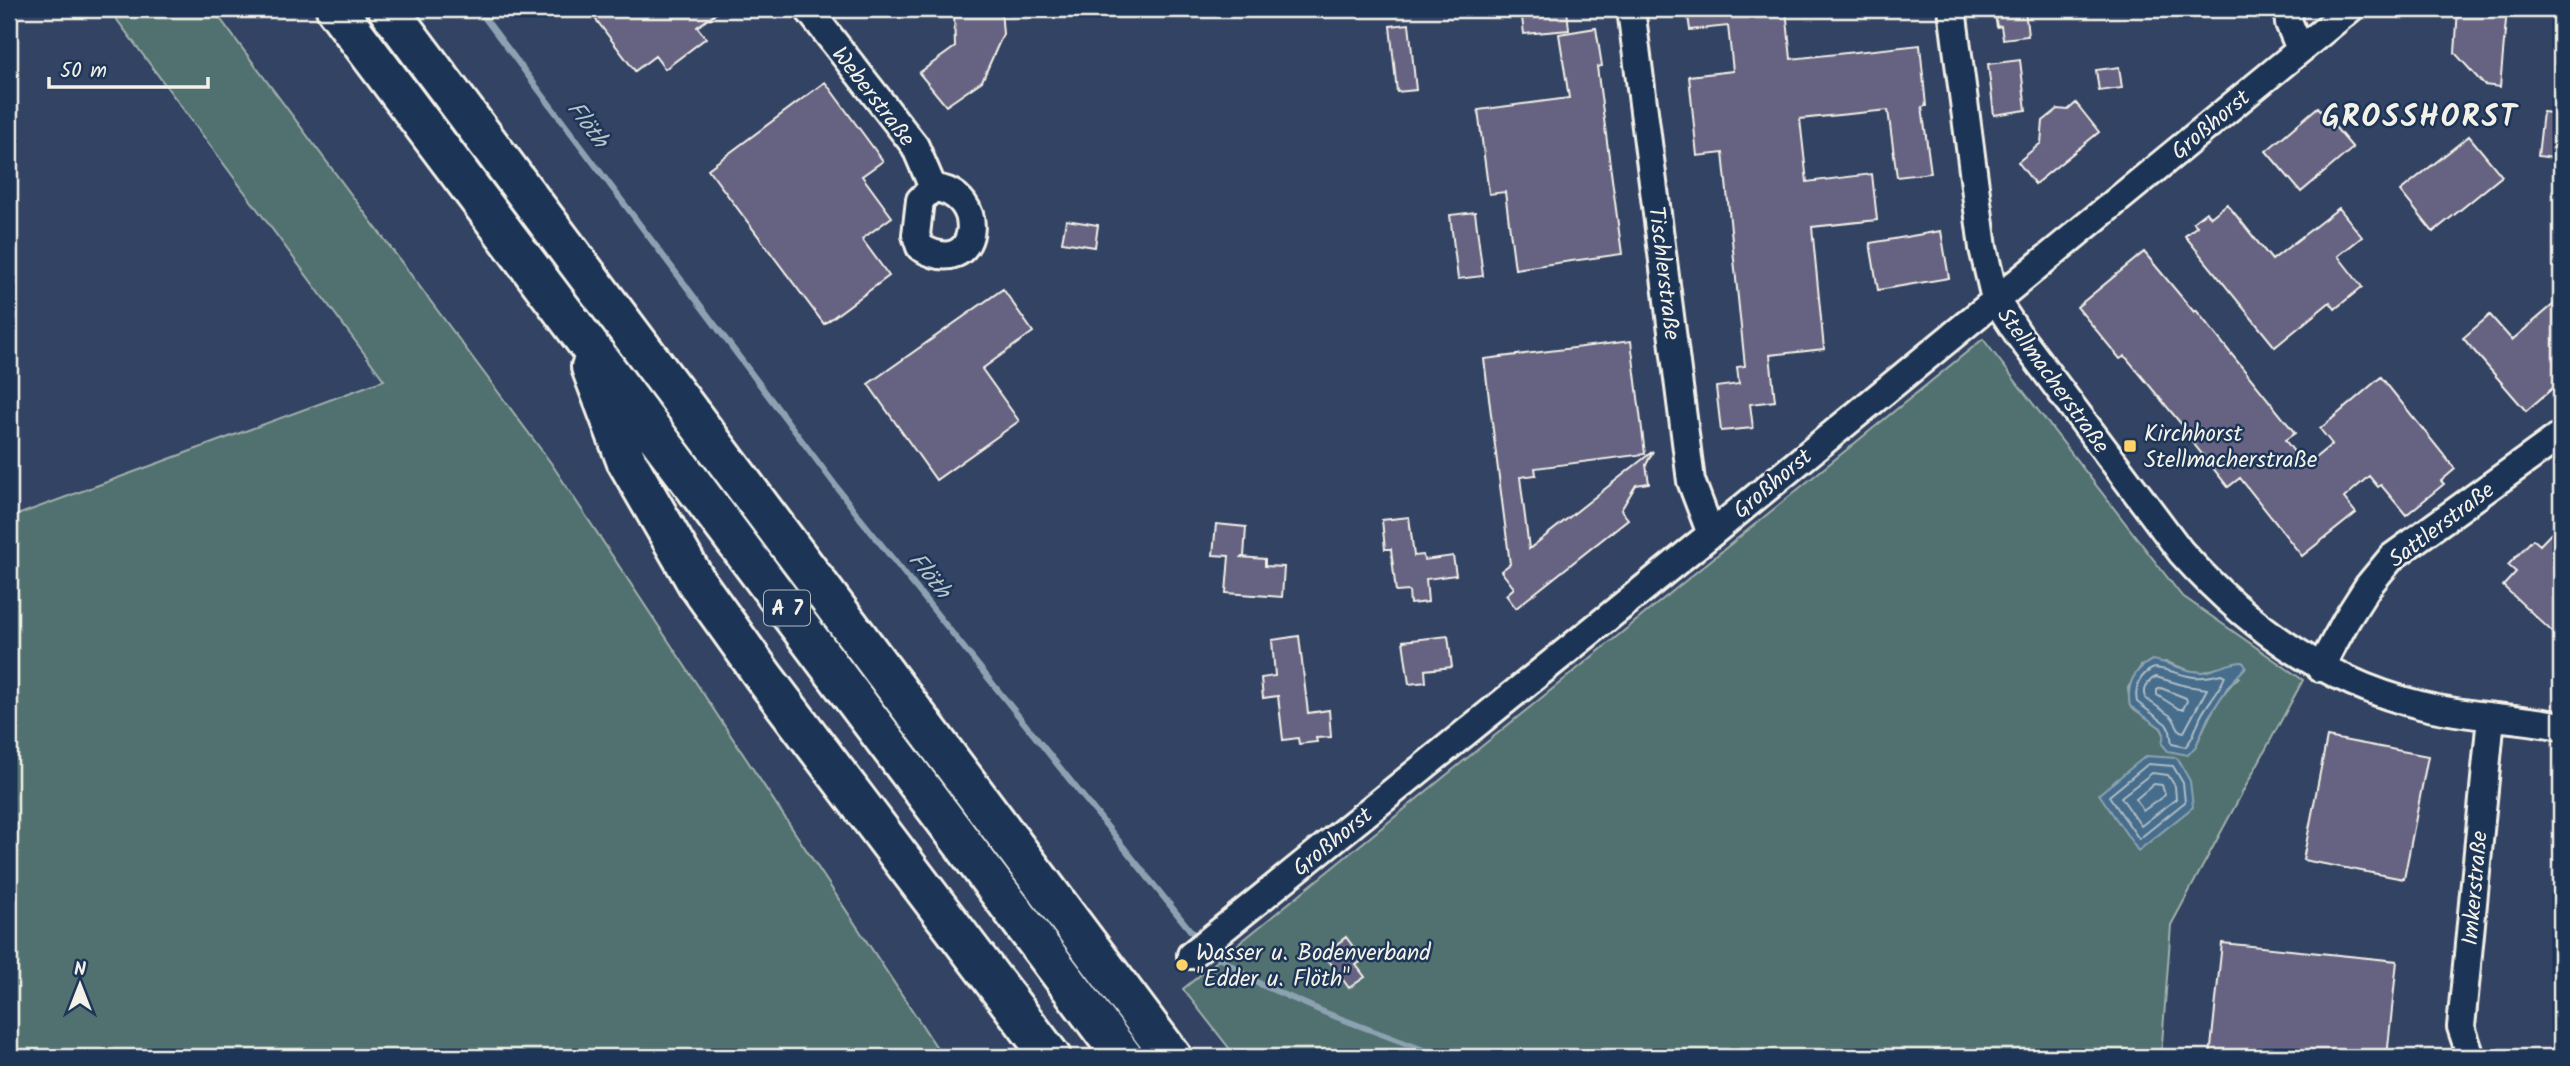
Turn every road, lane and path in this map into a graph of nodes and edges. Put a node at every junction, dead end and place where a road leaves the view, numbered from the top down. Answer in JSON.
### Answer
{"nodes":[{"id":1,"x":337,"y":9,"type":"edge"},
{"id":2,"x":388,"y":9,"type":"edge"},
{"id":3,"x":808,"y":9,"type":"edge"},
{"id":4,"x":1631,"y":9,"type":"edge"},
{"id":5,"x":1952,"y":9,"type":"edge"},
{"id":6,"x":2287,"y":9,"type":"edge"},
{"id":7,"x":2350,"y":9,"type":"edge"},
{"id":8,"x":2300,"y":49,"type":"junction"},
{"id":9,"x":933,"y":188,"type":"dead end"},
{"id":10,"x":1995,"y":299,"type":"junction"},
{"id":11,"x":576,"y":325,"type":"junction"},
{"id":12,"x":2561,"y":435,"type":"edge"},
{"id":13,"x":1711,"y":534,"type":"junction"},
{"id":14,"x":2320,"y":668,"type":"junction"},
{"id":15,"x":2491,"y":717,"type":"junction"},
{"id":16,"x":2561,"y":726,"type":"edge"},
{"id":17,"x":1193,"y":954,"type":"dead end"},
{"id":18,"x":1051,"y":1057,"type":"edge"},
{"id":19,"x":1123,"y":1057,"type":"edge"},
{"id":20,"x":1172,"y":1057,"type":"edge"},
{"id":21,"x":2471,"y":1057,"type":"edge"}],
"edges":[{"from":1,"to":11,"type":"highway","number":"A 7"},
{"from":2,"to":20,"type":"highway","number":"A 7"},
{"from":3,"to":9,"type":"street","name":"Weberstraße"},
{"from":4,"to":13,"type":"street","name":"Tischlerstraße"},
{"from":5,"to":10,"type":"street"},
{"from":6,"to":8,"type":"street"},
{"from":7,"to":8,"type":"street","name":"Großhorst"},
{"from":8,"to":10,"type":"street","name":"Großhorst"},
{"from":10,"to":13,"type":"street","name":"Großhorst"},
{"from":10,"to":14,"type":"street","name":"Stellmacherstraße"},
{"from":11,"to":18,"type":"highway"},
{"from":11,"to":19,"type":"highway","number":"A 7"},
{"from":12,"to":14,"type":"street","name":"Sattlerstraße"},
{"from":13,"to":17,"type":"street","name":"Großhorst"},
{"from":14,"to":15,"type":"street","name":"Stellmacherstraße"},
{"from":15,"to":16,"type":"street","name":"Stellmacherstraße"},
{"from":15,"to":21,"type":"street","name":"Imkerstraße"}]}
